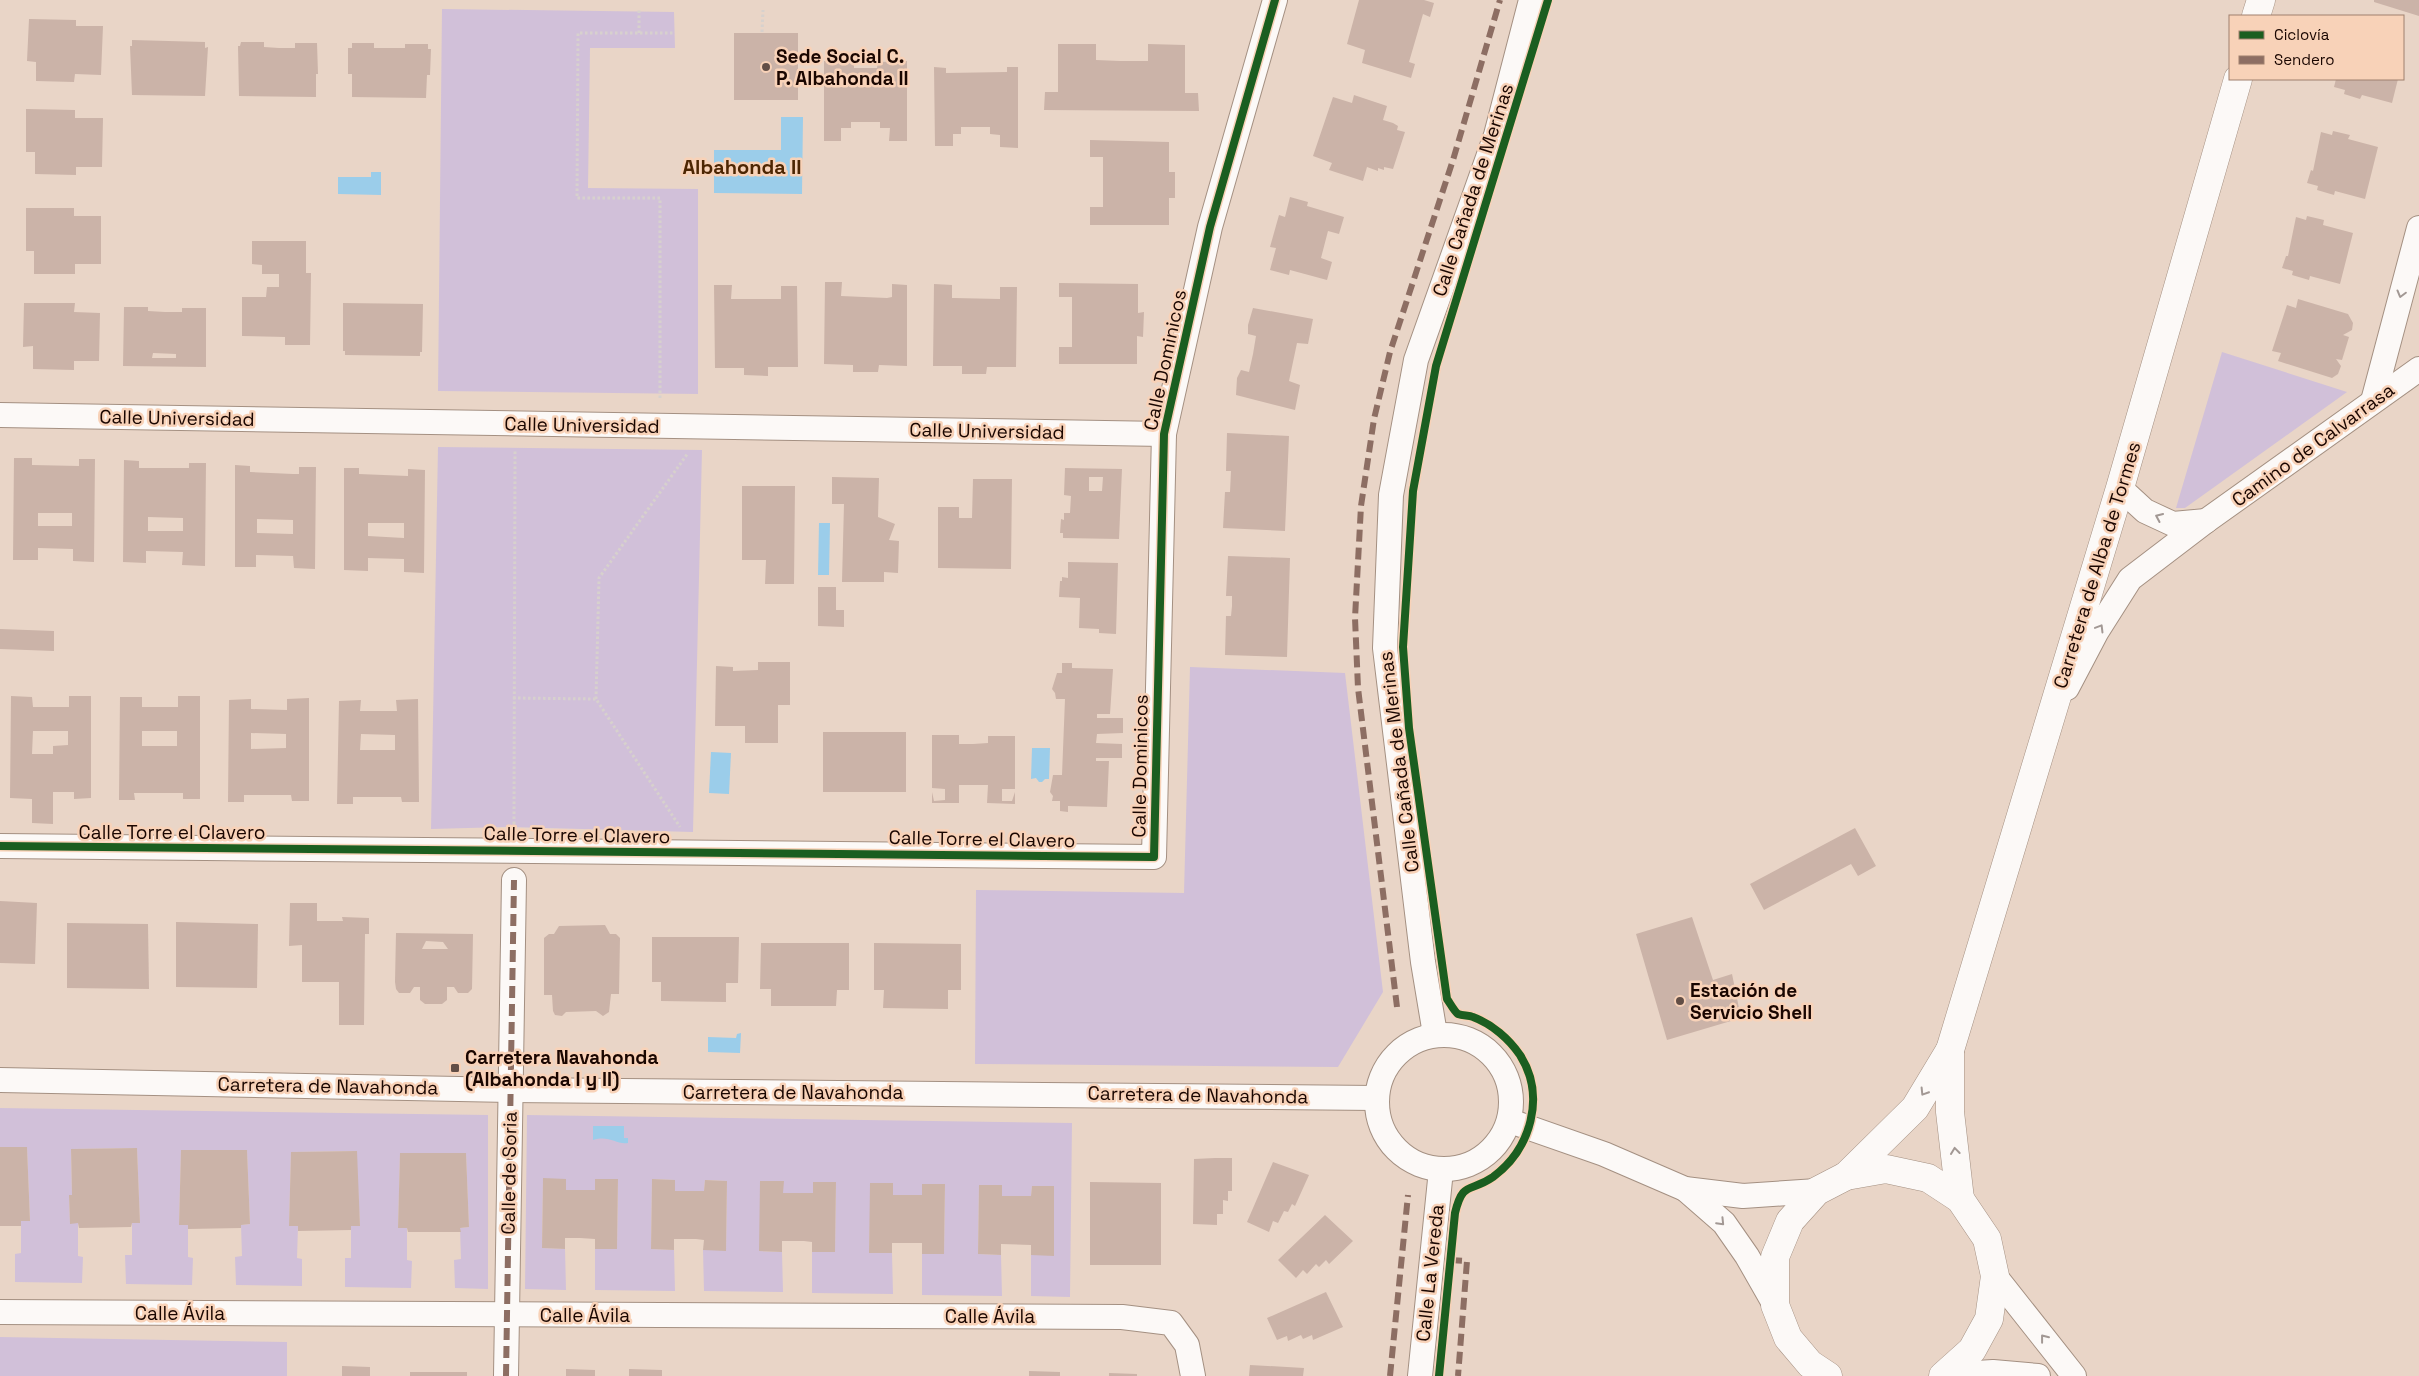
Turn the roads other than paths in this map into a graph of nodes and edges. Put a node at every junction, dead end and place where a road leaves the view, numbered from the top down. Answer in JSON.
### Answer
{"nodes":[{"id":1,"x":1275,"y":0,"type":"edge"},
{"id":2,"x":1531,"y":0,"type":"edge"},
{"id":3,"x":2261,"y":0,"type":"edge"},
{"id":4,"x":2256,"y":15,"type":"edge"},
{"id":5,"x":2238,"y":80,"type":"edge"},
{"id":6,"x":2417,"y":243,"type":"edge"},
{"id":7,"x":2419,"y":369,"type":"edge"},
{"id":8,"x":2374,"y":401,"type":"junction"},
{"id":9,"x":0,"y":415,"type":"edge"},
{"id":10,"x":1164,"y":434,"type":"junction"},
{"id":11,"x":2120,"y":488,"type":"junction"},
{"id":12,"x":2206,"y":521,"type":"junction"},
{"id":13,"x":2052,"y":717,"type":"junction"},
{"id":14,"x":0,"y":846,"type":"edge"},
{"id":15,"x":1154,"y":857,"type":"joint"},
{"id":16,"x":514,"y":880,"type":"dead end"},
{"id":17,"x":1436,"y":1034,"type":"junction"},
{"id":18,"x":1950,"y":1050,"type":"junction"},
{"id":19,"x":0,"y":1080,"type":"edge"},
{"id":20,"x":510,"y":1090,"type":"junction"},
{"id":21,"x":1376,"y":1098,"type":"junction"},
{"id":22,"x":1510,"y":1120,"type":"junction"},
{"id":23,"x":1441,"y":1170,"type":"junction"},
{"id":24,"x":1846,"y":1176,"type":"junction"},
{"id":25,"x":1685,"y":1189,"type":"junction"},
{"id":26,"x":1817,"y":1192,"type":"junction"},
{"id":27,"x":1960,"y":1199,"type":"junction"},
{"id":28,"x":1996,"y":1276,"type":"junction"},
{"id":29,"x":1776,"y":1305,"type":"junction"},
{"id":30,"x":0,"y":1312,"type":"edge"},
{"id":31,"x":507,"y":1314,"type":"junction"},
{"id":32,"x":1816,"y":1372,"type":"edge"},
{"id":33,"x":506,"y":1376,"type":"edge"},
{"id":34,"x":1193,"y":1376,"type":"edge"},
{"id":35,"x":1420,"y":1376,"type":"edge"},
{"id":36,"x":1944,"y":1376,"type":"edge"},
{"id":37,"x":2038,"y":1376,"type":"edge"},
{"id":38,"x":2074,"y":1376,"type":"edge"}],
"edges":[{"from":1,"to":10,"type":"street","name":"Calle Dominicos"},
{"from":2,"to":17,"type":"street","name":"Calle Cañada de Merinas"},
{"from":3,"to":4,"type":"main road"},
{"from":5,"to":11,"type":"main road","name":"Carretera de Alba de Tormes"},
{"from":6,"to":8,"type":"street","one_way":true},
{"from":7,"to":8,"type":"street","name":"Camino de Calvarrasa"},
{"from":8,"to":12,"type":"street","name":"Camino de Calvarrasa"},
{"from":9,"to":10,"type":"street","name":"Calle Universidad"},
{"from":10,"to":15,"type":"street","name":"Calle Dominicos"},
{"from":12,"to":11,"type":"street","one_way":true},
{"from":11,"to":13,"type":"main road","name":"Carretera de Alba de Tormes"},
{"from":13,"to":12,"type":"street","name":"Camino de Calvarrasa","one_way":true},
{"from":13,"to":18,"type":"main road","name":"Carretera de Alba de Tormes"},
{"from":14,"to":15,"type":"street","name":"Calle Torre el Clavero"},
{"from":16,"to":20,"type":"street","name":"Calle de Soria"},
{"from":17,"to":21,"type":"street"},
{"from":17,"to":22,"type":"street"},
{"from":18,"to":24,"type":"main road","name":"Carretera de Alba de Tormes","one_way":true},
{"from":27,"to":18,"type":"main road","name":"Carretera de Alba de Tormes","one_way":true},
{"from":19,"to":20,"type":"street","name":"Carretera de Navahonda"},
{"from":20,"to":21,"type":"street","name":"Carretera de Navahonda"},
{"from":20,"to":31,"type":"street","name":"Calle de Soria"},
{"from":21,"to":23,"type":"street"},
{"from":22,"to":23,"type":"street"},
{"from":22,"to":25,"type":"street"},
{"from":23,"to":35,"type":"street","name":"Calle La Vereda"},
{"from":24,"to":26,"type":"main road"},
{"from":24,"to":27,"type":"main road"},
{"from":25,"to":26,"type":"street"},
{"from":25,"to":29,"type":"street","one_way":true},
{"from":26,"to":29,"type":"main road"},
{"from":27,"to":28,"type":"main road"},
{"from":28,"to":36,"type":"main road"},
{"from":38,"to":28,"type":"street","one_way":true},
{"from":29,"to":32,"type":"main road"},
{"from":30,"to":31,"type":"street","name":"Calle Ávila"},
{"from":31,"to":33,"type":"street","name":"Calle de Soria"},
{"from":31,"to":34,"type":"street","name":"Calle Ávila"},
{"from":36,"to":37,"type":"street"}]}
